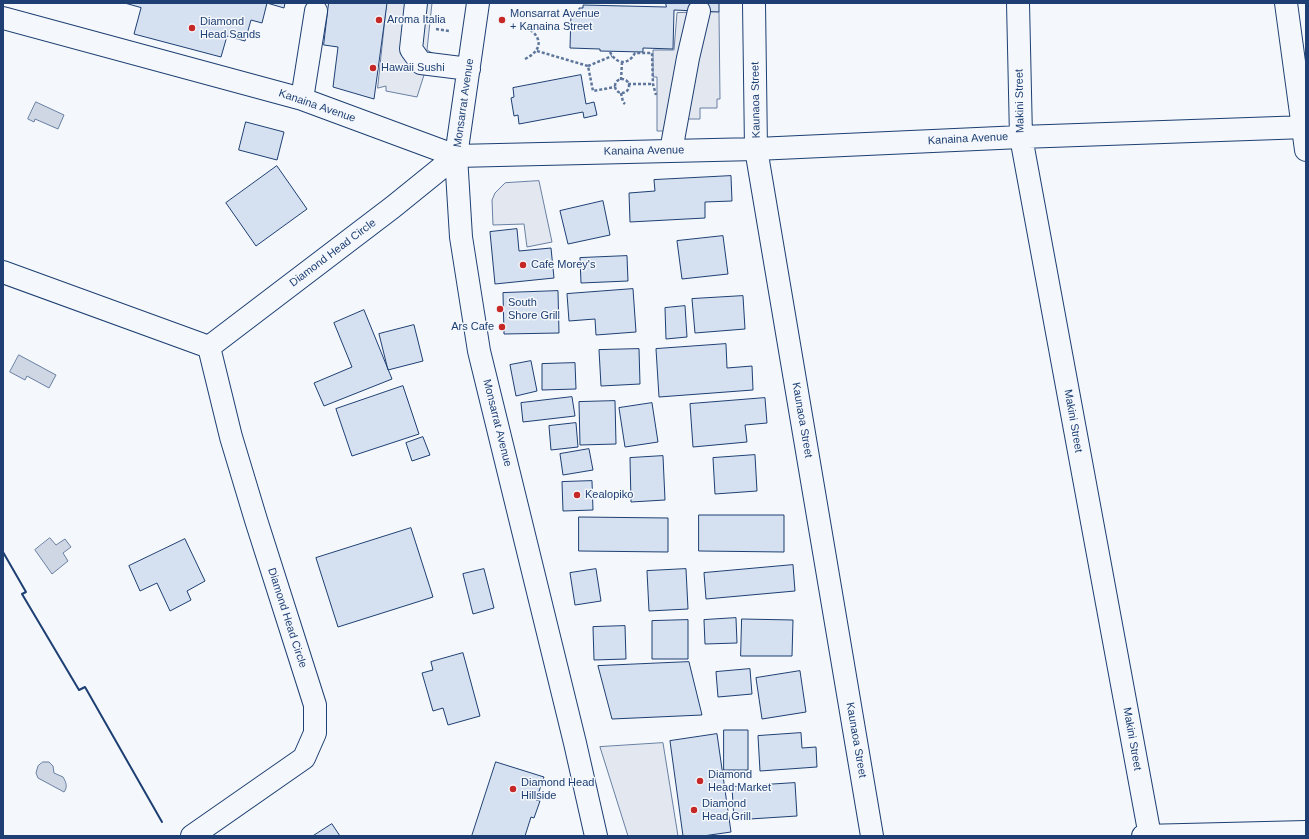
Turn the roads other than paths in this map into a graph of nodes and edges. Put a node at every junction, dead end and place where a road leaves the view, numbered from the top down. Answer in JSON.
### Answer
{"nodes":[{"id":1,"x":416,"y":3,"type":"edge"},
{"id":2,"x":478,"y":3,"type":"edge"},
{"id":3,"x":754,"y":3,"type":"edge"},
{"id":4,"x":1018,"y":3,"type":"edge"},
{"id":5,"x":1286,"y":3,"type":"edge"},
{"id":6,"x":316,"y":11,"type":"dead end"},
{"id":7,"x":699,"y":11,"type":"dead end"},
{"id":8,"x":3,"y":18,"type":"edge"},
{"id":9,"x":469,"y":69,"type":"junction"},
{"id":10,"x":302,"y":99,"type":"junction"},
{"id":11,"x":1304,"y":127,"type":"edge"},
{"id":12,"x":1021,"y":137,"type":"junction"},
{"id":13,"x":756,"y":149,"type":"junction"},
{"id":14,"x":1306,"y":150,"type":"edge"},
{"id":15,"x":670,"y":151,"type":"junction"},
{"id":16,"x":456,"y":156,"type":"junction"},
{"id":17,"x":3,"y":272,"type":"edge"},
{"id":18,"x":209,"y":347,"type":"junction"},
{"id":19,"x":1306,"y":832,"type":"edge"},
{"id":20,"x":192,"y":836,"type":"edge"},
{"id":21,"x":596,"y":836,"type":"edge"},
{"id":22,"x":872,"y":836,"type":"edge"},
{"id":23,"x":1143,"y":836,"type":"edge"},
{"id":24,"x":1150,"y":836,"type":"edge"}],
"edges":[{"from":1,"to":9,"type":"street"},
{"from":2,"to":9,"type":"street","name":"Monsarrat Avenue"},
{"from":3,"to":13,"type":"street","name":"Kaunaoa Street"},
{"from":4,"to":12,"type":"street","name":"Makini Street"},
{"from":5,"to":11,"type":"street"},
{"from":6,"to":10,"type":"street"},
{"from":7,"to":15,"type":"street"},
{"from":8,"to":10,"type":"street","name":"Kanaina Avenue"},
{"from":9,"to":16,"type":"street","name":"Monsarrat Avenue"},
{"from":10,"to":16,"type":"street","name":"Kanaina Avenue"},
{"from":11,"to":12,"type":"street","name":"Kanaina Avenue"},
{"from":11,"to":14,"type":"street"},
{"from":12,"to":13,"type":"street","name":"Kanaina Avenue"},
{"from":12,"to":24,"type":"street","name":"Makini Street"},
{"from":13,"to":15,"type":"street","name":"Kanaina Avenue"},
{"from":13,"to":22,"type":"street","name":"Kaunaoa Street"},
{"from":15,"to":16,"type":"street","name":"Kanaina Avenue"},
{"from":16,"to":18,"type":"street","name":"Diamond Head Circle"},
{"from":16,"to":21,"type":"street","name":"Monsarrat Avenue"},
{"from":17,"to":18,"type":"street"},
{"from":18,"to":20,"type":"street","name":"Diamond Head Circle"},
{"from":19,"to":24,"type":"street"},
{"from":23,"to":24,"type":"street"}]}
